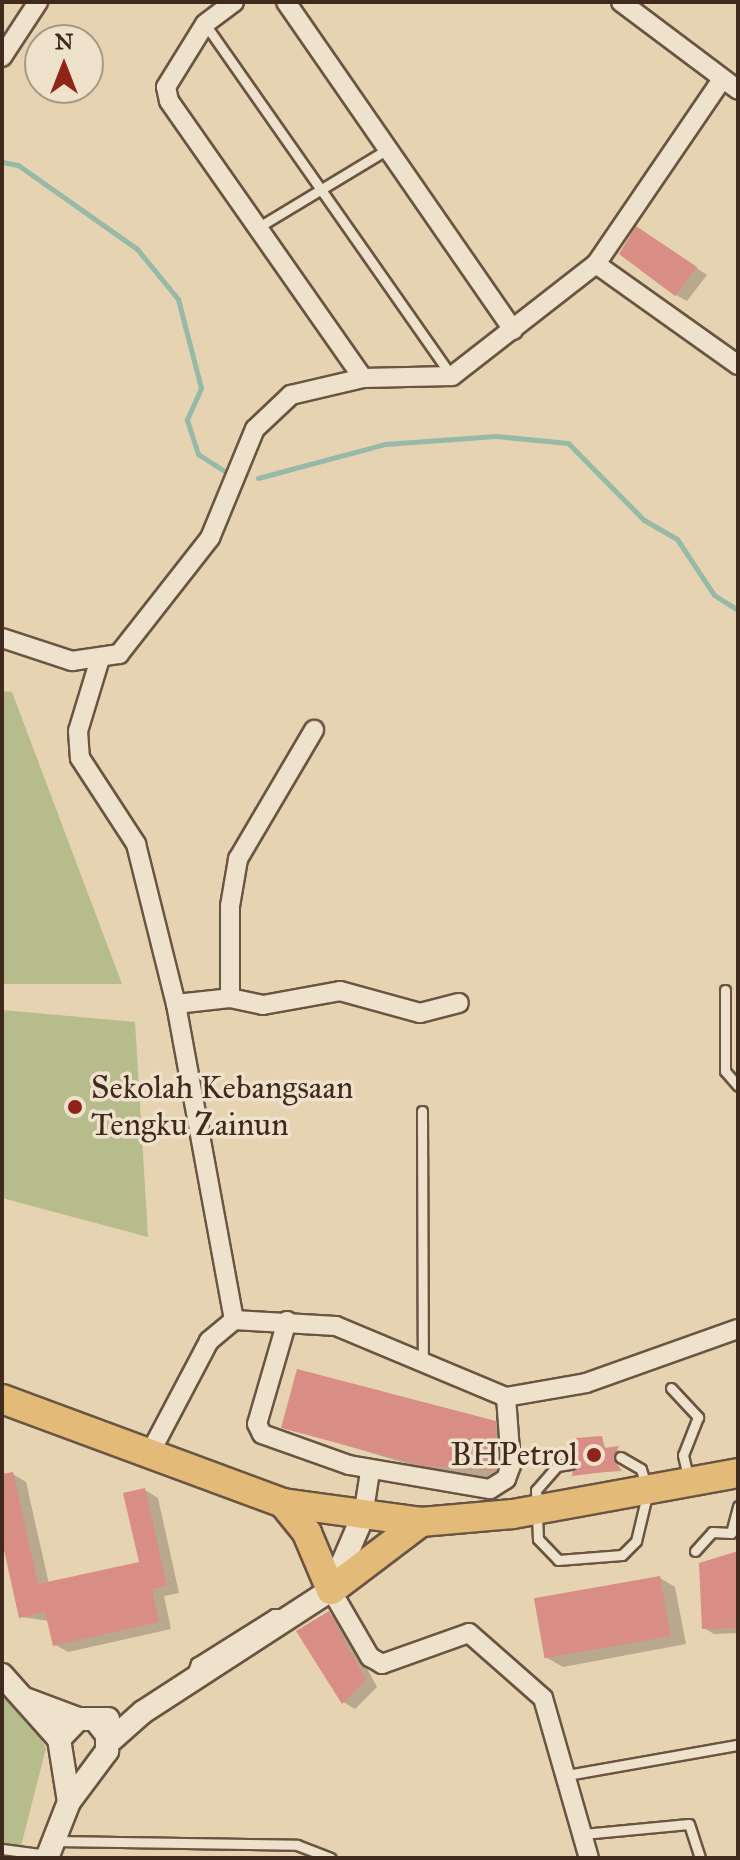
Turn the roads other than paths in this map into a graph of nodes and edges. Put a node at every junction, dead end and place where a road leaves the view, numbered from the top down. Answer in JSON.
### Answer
{"nodes":[{"id":1,"x":38,"y":2,"type":"edge"},
{"id":2,"x":234,"y":2,"type":"edge"},
{"id":3,"x":286,"y":2,"type":"edge"},
{"id":4,"x":621,"y":2,"type":"edge"},
{"id":5,"x":205,"y":24,"type":"junction"},
{"id":6,"x":2,"y":57,"type":"edge"},
{"id":7,"x":730,"y":85,"type":"edge"},
{"id":8,"x":390,"y":147,"type":"junction"},
{"id":9,"x":321,"y":189,"type":"junction"},
{"id":10,"x":257,"y":228,"type":"junction"},
{"id":11,"x":596,"y":264,"type":"junction"},
{"id":12,"x":513,"y":330,"type":"junction"},
{"id":13,"x":738,"y":365,"type":"edge"},
{"id":14,"x":452,"y":376,"type":"junction"},
{"id":15,"x":363,"y":378,"type":"junction"},
{"id":16,"x":2,"y":638,"type":"edge"},
{"id":17,"x":99,"y":662,"type":"junction"},
{"id":18,"x":314,"y":730,"type":"dead end"},
{"id":19,"x":725,"y":990,"type":"dead end"},
{"id":20,"x":230,"y":998,"type":"junction"},
{"id":21,"x":459,"y":1003,"type":"dead end"},
{"id":22,"x":176,"y":1004,"type":"junction"},
{"id":23,"x":738,"y":1086,"type":"edge"},
{"id":24,"x":422,"y":1111,"type":"dead end"},
{"id":25,"x":234,"y":1320,"type":"junction"},
{"id":26,"x":287,"y":1321,"type":"junction"},
{"id":27,"x":738,"y":1329,"type":"edge"},
{"id":28,"x":423,"y":1362,"type":"junction"},
{"id":29,"x":671,"y":1388,"type":"dead end"},
{"id":30,"x":506,"y":1397,"type":"junction"},
{"id":31,"x":2,"y":1399,"type":"edge"},
{"id":32,"x":150,"y":1453,"type":"junction"},
{"id":33,"x":620,"y":1457,"type":"dead end"},
{"id":34,"x":570,"y":1464,"type":"dead end"},
{"id":35,"x":370,"y":1472,"type":"junction"},
{"id":36,"x":738,"y":1473,"type":"edge"},
{"id":37,"x":690,"y":1483,"type":"junction"},
{"id":38,"x":648,"y":1491,"type":"junction"},
{"id":39,"x":283,"y":1503,"type":"junction"},
{"id":40,"x":738,"y":1506,"type":"edge"},
{"id":41,"x":533,"y":1510,"type":"junction"},
{"id":42,"x":363,"y":1516,"type":"junction"},
{"id":43,"x":421,"y":1522,"type":"junction"},
{"id":44,"x":735,"y":1536,"type":"edge"},
{"id":45,"x":695,"y":1551,"type":"dead end"},
{"id":46,"x":331,"y":1590,"type":"junction"},
{"id":47,"x":2,"y":1675,"type":"edge"},
{"id":48,"x":25,"y":1699,"type":"junction"},
{"id":49,"x":143,"y":1712,"type":"junction"},
{"id":50,"x":87,"y":1720,"type":"junction"},
{"id":51,"x":108,"y":1743,"type":"junction"},
{"id":52,"x":738,"y":1745,"type":"edge"},
{"id":53,"x":61,"y":1748,"type":"junction"},
{"id":54,"x":89,"y":1767,"type":"junction"},
{"id":55,"x":567,"y":1775,"type":"junction"},
{"id":56,"x":69,"y":1802,"type":"junction"},
{"id":57,"x":583,"y":1834,"type":"junction"},
{"id":58,"x":2,"y":1849,"type":"edge"},
{"id":59,"x":49,"y":1852,"type":"edge"},
{"id":60,"x":331,"y":1858,"type":"edge"},
{"id":61,"x":589,"y":1858,"type":"edge"},
{"id":62,"x":700,"y":1858,"type":"edge"}],
"edges":[{"from":1,"to":6,"type":"street"},
{"from":2,"to":5,"type":"street"},
{"from":3,"to":8,"type":"street"},
{"from":4,"to":7,"type":"street"},
{"from":5,"to":9,"type":"lane"},
{"from":5,"to":10,"type":"street"},
{"from":7,"to":11,"type":"street"},
{"from":8,"to":9,"type":"lane"},
{"from":8,"to":12,"type":"street"},
{"from":9,"to":10,"type":"lane"},
{"from":9,"to":14,"type":"lane"},
{"from":10,"to":15,"type":"street"},
{"from":11,"to":12,"type":"street"},
{"from":11,"to":13,"type":"street"},
{"from":12,"to":14,"type":"street"},
{"from":14,"to":15,"type":"street"},
{"from":15,"to":17,"type":"street"},
{"from":16,"to":17,"type":"street"},
{"from":17,"to":22,"type":"street"},
{"from":18,"to":20,"type":"street"},
{"from":19,"to":23,"type":"lane"},
{"from":20,"to":21,"type":"street"},
{"from":20,"to":22,"type":"street"},
{"from":22,"to":25,"type":"street"},
{"from":24,"to":28,"type":"lane"},
{"from":25,"to":26,"type":"street"},
{"from":25,"to":32,"type":"street"},
{"from":26,"to":28,"type":"street"},
{"from":26,"to":35,"type":"street"},
{"from":27,"to":30,"type":"street"},
{"from":28,"to":30,"type":"street"},
{"from":29,"to":37,"type":"lane"},
{"from":30,"to":35,"type":"street"},
{"from":31,"to":32,"type":"highway"},
{"from":32,"to":39,"type":"highway"},
{"from":33,"to":38,"type":"lane"},
{"from":34,"to":41,"type":"lane"},
{"from":35,"to":42,"type":"street"},
{"from":36,"to":37,"type":"highway"},
{"from":37,"to":38,"type":"highway"},
{"from":38,"to":41,"type":"highway"},
{"from":38,"to":41,"type":"lane"},
{"from":39,"to":42,"type":"highway"},
{"from":39,"to":46,"type":"highway"},
{"from":40,"to":44,"type":"lane"},
{"from":41,"to":43,"type":"highway"},
{"from":42,"to":43,"type":"highway"},
{"from":42,"to":46,"type":"street"},
{"from":43,"to":46,"type":"highway"},
{"from":44,"to":45,"type":"lane"},
{"from":46,"to":49,"type":"street"},
{"from":46,"to":55,"type":"street"},
{"from":47,"to":48,"type":"street"},
{"from":48,"to":50,"type":"street"},
{"from":48,"to":53,"type":"street"},
{"from":49,"to":50,"type":"street"},
{"from":49,"to":51,"type":"street"},
{"from":50,"to":51,"type":"street"},
{"from":50,"to":53,"type":"street"},
{"from":51,"to":54,"type":"street"},
{"from":52,"to":55,"type":"lane"},
{"from":53,"to":54,"type":"street"},
{"from":53,"to":56,"type":"street"},
{"from":54,"to":56,"type":"street"},
{"from":55,"to":57,"type":"street"},
{"from":56,"to":59,"type":"street"},
{"from":57,"to":61,"type":"street"},
{"from":57,"to":62,"type":"lane"},
{"from":58,"to":59,"type":"lane"},
{"from":59,"to":60,"type":"lane"}]}
